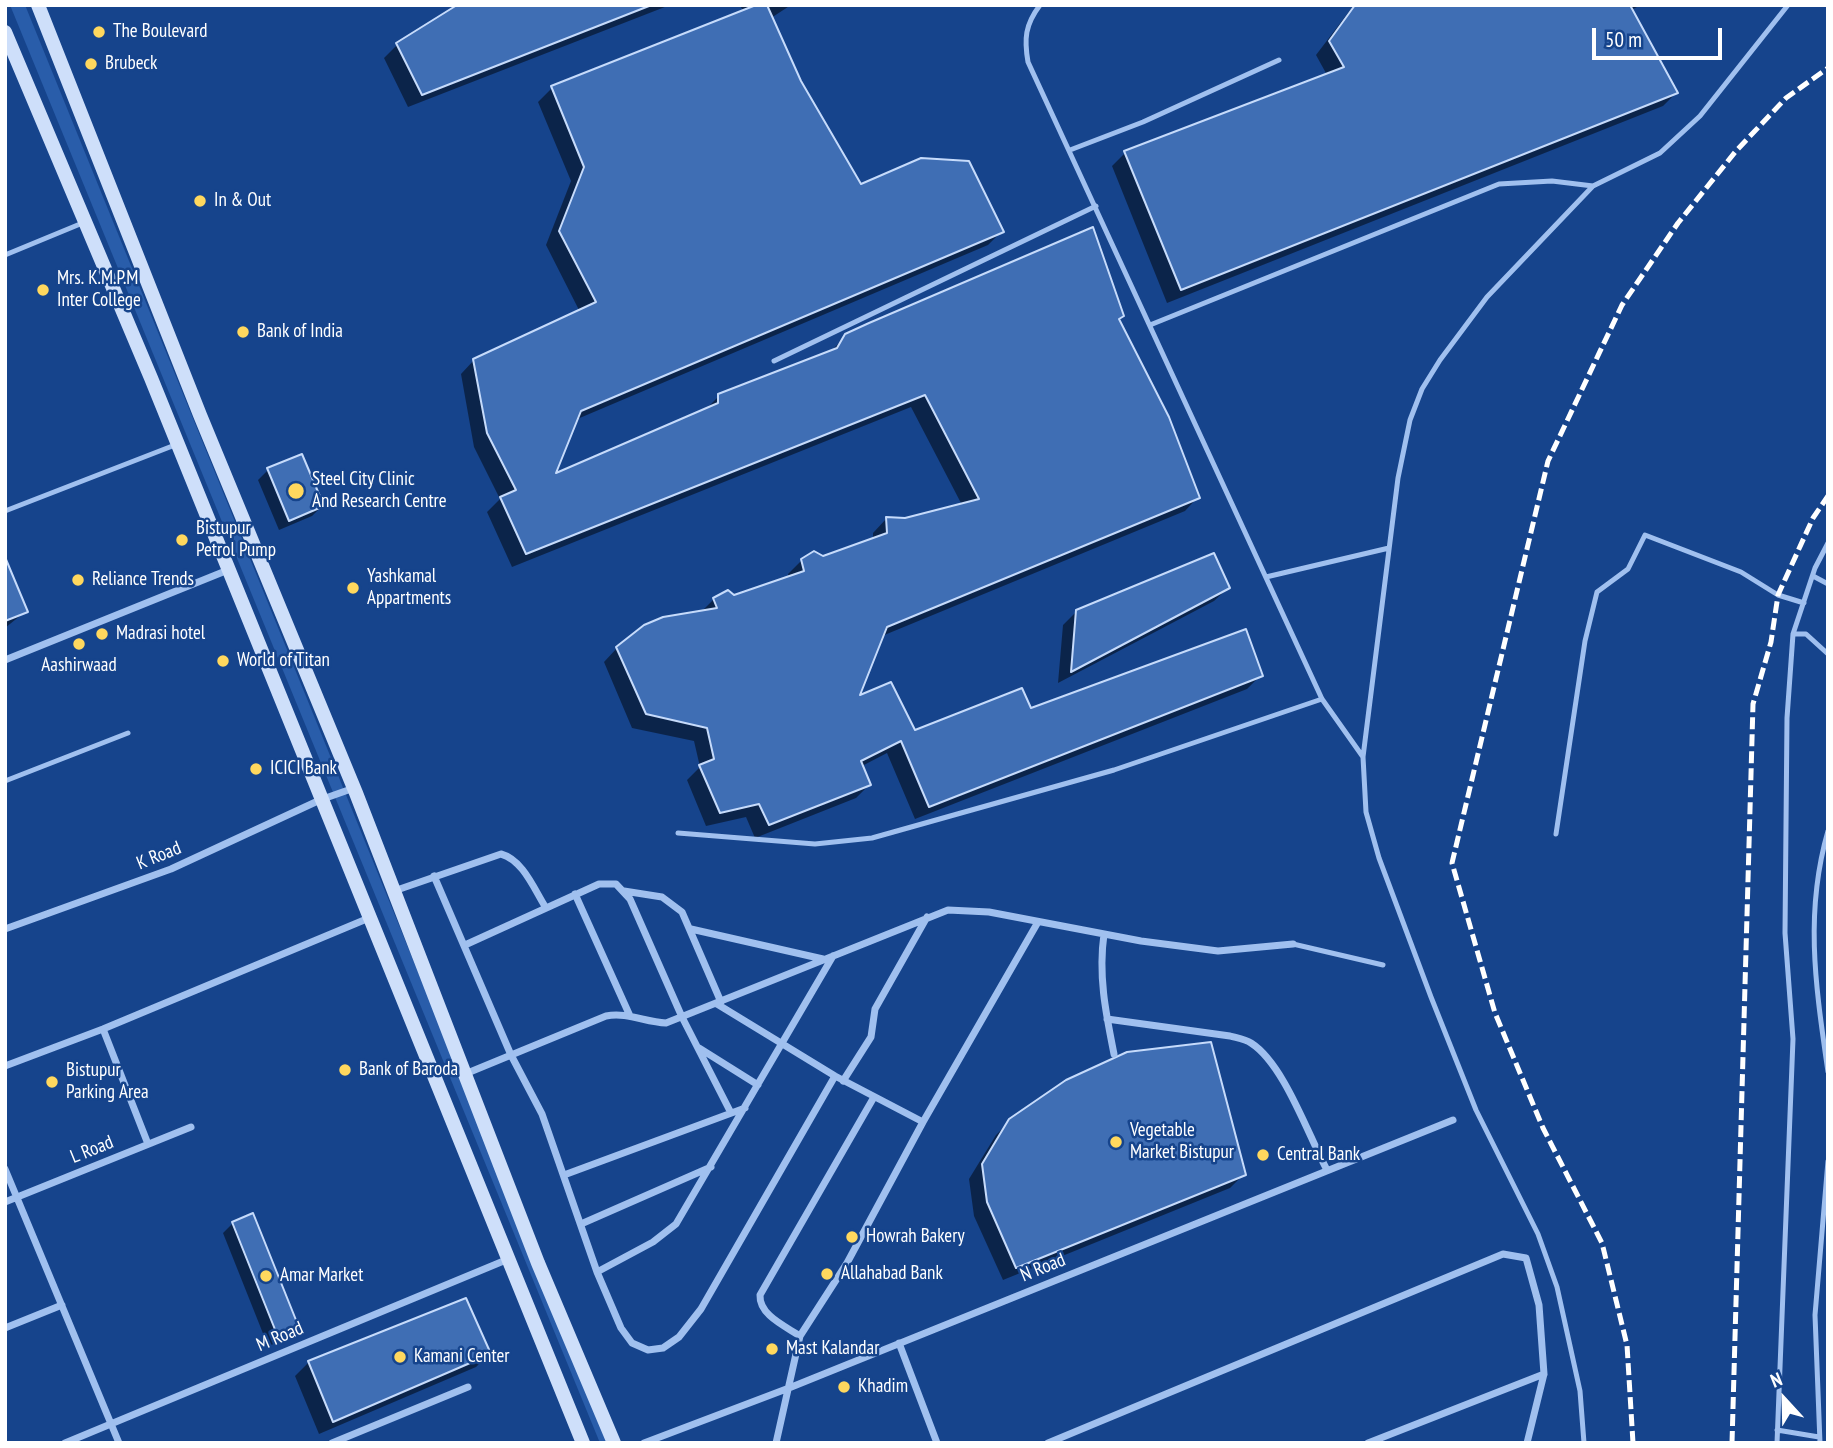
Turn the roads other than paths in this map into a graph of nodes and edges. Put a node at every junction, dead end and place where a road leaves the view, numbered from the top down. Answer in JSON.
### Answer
{"nodes":[{"id":1,"x":38,"y":5,"type":"edge"},
{"id":2,"x":1040,"y":5,"type":"edge"},
{"id":3,"x":1788,"y":5,"type":"edge"},
{"id":4,"x":5,"y":32,"type":"edge"},
{"id":5,"x":1279,"y":60,"type":"dead end"},
{"id":6,"x":1070,"y":150,"type":"junction"},
{"id":7,"x":1593,"y":186,"type":"junction"},
{"id":8,"x":1096,"y":206,"type":"junction"},
{"id":9,"x":85,"y":222,"type":"junction"},
{"id":10,"x":5,"y":255,"type":"edge"},
{"id":11,"x":1150,"y":325,"type":"junction"},
{"id":12,"x":774,"y":361,"type":"dead end"},
{"id":13,"x":177,"y":444,"type":"junction"},
{"id":14,"x":5,"y":511,"type":"edge"},
{"id":15,"x":1828,"y":543,"type":"edge"},
{"id":16,"x":1389,"y":548,"type":"junction"},
{"id":17,"x":228,"y":570,"type":"junction"},
{"id":18,"x":1266,"y":576,"type":"junction"},
{"id":19,"x":1813,"y":576,"type":"junction"},
{"id":20,"x":1828,"y":584,"type":"edge"},
{"id":21,"x":1804,"y":603,"type":"junction"},
{"id":22,"x":1793,"y":634,"type":"junction"},
{"id":23,"x":1828,"y":654,"type":"edge"},
{"id":24,"x":5,"y":660,"type":"edge"},
{"id":25,"x":1322,"y":699,"type":"junction"},
{"id":26,"x":128,"y":733,"type":"dead end"},
{"id":27,"x":1363,"y":757,"type":"junction"},
{"id":28,"x":5,"y":781,"type":"edge"},
{"id":29,"x":354,"y":788,"type":"junction"},
{"id":30,"x":320,"y":800,"type":"junction"},
{"id":31,"x":1828,"y":831,"type":"edge"},
{"id":32,"x":678,"y":833,"type":"dead end"},
{"id":33,"x":1556,"y":834,"type":"dead end"},
{"id":34,"x":434,"y":876,"type":"junction"},
{"id":35,"x":394,"y":891,"type":"junction"},
{"id":36,"x":624,"y":891,"type":"junction"},
{"id":37,"x":575,"y":894,"type":"junction"},
{"id":38,"x":546,"y":908,"type":"junction"},
{"id":39,"x":928,"y":916,"type":"junction"},
{"id":40,"x":369,"y":918,"type":"junction"},
{"id":41,"x":1038,"y":922,"type":"junction"},
{"id":42,"x":5,"y":929,"type":"edge"},
{"id":43,"x":691,"y":929,"type":"junction"},
{"id":44,"x":1104,"y":934,"type":"junction"},
{"id":45,"x":1293,"y":944,"type":"joint"},
{"id":46,"x":465,"y":945,"type":"junction"},
{"id":47,"x":834,"y":956,"type":"junction"},
{"id":48,"x":825,"y":959,"type":"junction"},
{"id":49,"x":1383,"y":965,"type":"dead end"},
{"id":50,"x":719,"y":1003,"type":"junction"},
{"id":51,"x":630,"y":1016,"type":"junction"},
{"id":52,"x":682,"y":1017,"type":"junction"},
{"id":53,"x":1107,"y":1019,"type":"junction"},
{"id":54,"x":103,"y":1029,"type":"junction"},
{"id":55,"x":781,"y":1045,"type":"junction"},
{"id":56,"x":698,"y":1047,"type":"junction"},
{"id":57,"x":1114,"y":1054,"type":"dead end"},
{"id":58,"x":511,"y":1055,"type":"junction"},
{"id":59,"x":5,"y":1066,"type":"edge"},
{"id":60,"x":1828,"y":1072,"type":"edge"},
{"id":61,"x":465,"y":1074,"type":"junction"},
{"id":62,"x":839,"y":1078,"type":"junction"},
{"id":63,"x":758,"y":1085,"type":"junction"},
{"id":64,"x":874,"y":1097,"type":"junction"},
{"id":65,"x":745,"y":1108,"type":"junction"},
{"id":66,"x":731,"y":1113,"type":"junction"},
{"id":67,"x":1453,"y":1119,"type":"dead end"},
{"id":68,"x":923,"y":1122,"type":"junction"},
{"id":69,"x":191,"y":1127,"type":"dead end"},
{"id":70,"x":148,"y":1144,"type":"junction"},
{"id":71,"x":1828,"y":1161,"type":"edge"},
{"id":72,"x":711,"y":1167,"type":"junction"},
{"id":73,"x":5,"y":1169,"type":"edge"},
{"id":74,"x":1327,"y":1170,"type":"junction"},
{"id":75,"x":564,"y":1175,"type":"junction"},
{"id":76,"x":18,"y":1198,"type":"junction"},
{"id":77,"x":5,"y":1202,"type":"edge"},
{"id":78,"x":581,"y":1224,"type":"junction"},
{"id":79,"x":506,"y":1260,"type":"junction"},
{"id":80,"x":597,"y":1272,"type":"junction"},
{"id":81,"x":62,"y":1305,"type":"junction"},
{"id":82,"x":5,"y":1328,"type":"edge"},
{"id":83,"x":800,"y":1336,"type":"junction"},
{"id":84,"x":899,"y":1343,"type":"junction"},
{"id":85,"x":1544,"y":1374,"type":"junction"},
{"id":86,"x":468,"y":1387,"type":"dead end"},
{"id":87,"x":789,"y":1388,"type":"junction"},
{"id":88,"x":111,"y":1424,"type":"junction"},
{"id":89,"x":1777,"y":1430,"type":"junction"},
{"id":90,"x":1819,"y":1440,"type":"edge"},
{"id":91,"x":65,"y":1443,"type":"edge"},
{"id":92,"x":119,"y":1443,"type":"edge"},
{"id":93,"x":332,"y":1443,"type":"edge"},
{"id":94,"x":583,"y":1443,"type":"edge"},
{"id":95,"x":614,"y":1443,"type":"edge"},
{"id":96,"x":644,"y":1443,"type":"edge"},
{"id":97,"x":776,"y":1443,"type":"edge"},
{"id":98,"x":937,"y":1443,"type":"edge"},
{"id":99,"x":1048,"y":1443,"type":"edge"},
{"id":100,"x":1367,"y":1443,"type":"edge"},
{"id":101,"x":1527,"y":1443,"type":"edge"},
{"id":102,"x":1584,"y":1443,"type":"edge"},
{"id":103,"x":1777,"y":1443,"type":"edge"}],
"edges":[{"from":1,"to":29,"type":"street"},
{"from":2,"to":6,"type":"lane"},
{"from":3,"to":7,"type":"lane"},
{"from":4,"to":9,"type":"street"},
{"from":5,"to":6,"type":"lane"},
{"from":6,"to":8,"type":"lane"},
{"from":7,"to":11,"type":"lane"},
{"from":7,"to":16,"type":"lane"},
{"from":8,"to":11,"type":"lane"},
{"from":8,"to":12,"type":"lane"},
{"from":9,"to":10,"type":"lane"},
{"from":9,"to":13,"type":"street"},
{"from":11,"to":18,"type":"lane"},
{"from":13,"to":14,"type":"lane"},
{"from":13,"to":17,"type":"street"},
{"from":15,"to":19,"type":"lane"},
{"from":16,"to":18,"type":"lane"},
{"from":16,"to":27,"type":"lane"},
{"from":17,"to":24,"type":"street"},
{"from":17,"to":30,"type":"street"},
{"from":18,"to":25,"type":"lane"},
{"from":19,"to":20,"type":"lane"},
{"from":19,"to":21,"type":"lane"},
{"from":21,"to":22,"type":"lane"},
{"from":21,"to":33,"type":"lane"},
{"from":22,"to":23,"type":"lane"},
{"from":22,"to":89,"type":"lane"},
{"from":25,"to":27,"type":"lane"},
{"from":25,"to":32,"type":"lane"},
{"from":26,"to":28,"type":"lane"},
{"from":27,"to":102,"type":"lane"},
{"from":29,"to":30,"type":"street","name":"K Road"},
{"from":29,"to":35,"type":"street"},
{"from":30,"to":40,"type":"street"},
{"from":30,"to":42,"type":"street","name":"K Road"},
{"from":31,"to":60,"type":"lane"},
{"from":34,"to":35,"type":"street"},
{"from":34,"to":38,"type":"street"},
{"from":34,"to":46,"type":"street"},
{"from":35,"to":61,"type":"street"},
{"from":36,"to":37,"type":"street"},
{"from":36,"to":43,"type":"street"},
{"from":36,"to":52,"type":"street"},
{"from":37,"to":38,"type":"street"},
{"from":37,"to":51,"type":"street"},
{"from":38,"to":46,"type":"street"},
{"from":39,"to":41,"type":"street"},
{"from":39,"to":47,"type":"street"},
{"from":39,"to":62,"type":"street"},
{"from":40,"to":54,"type":"street"},
{"from":40,"to":79,"type":"street"},
{"from":41,"to":44,"type":"street"},
{"from":41,"to":68,"type":"street"},
{"from":43,"to":48,"type":"street"},
{"from":43,"to":50,"type":"street"},
{"from":44,"to":45,"type":"street"},
{"from":44,"to":53,"type":"street"},
{"from":45,"to":49,"type":"lane"},
{"from":46,"to":58,"type":"street"},
{"from":47,"to":48,"type":"street"},
{"from":47,"to":55,"type":"street"},
{"from":48,"to":50,"type":"street"},
{"from":50,"to":52,"type":"street"},
{"from":50,"to":55,"type":"street"},
{"from":51,"to":52,"type":"street"},
{"from":51,"to":58,"type":"street"},
{"from":52,"to":56,"type":"street"},
{"from":53,"to":57,"type":"street"},
{"from":53,"to":74,"type":"street"},
{"from":54,"to":59,"type":"street"},
{"from":54,"to":70,"type":"street"},
{"from":55,"to":62,"type":"street"},
{"from":55,"to":63,"type":"street"},
{"from":56,"to":63,"type":"street"},
{"from":56,"to":66,"type":"street"},
{"from":58,"to":61,"type":"street"},
{"from":58,"to":75,"type":"street"},
{"from":61,"to":95,"type":"street"},
{"from":62,"to":64,"type":"street"},
{"from":62,"to":80,"type":"street"},
{"from":63,"to":65,"type":"street"},
{"from":64,"to":68,"type":"street"},
{"from":64,"to":83,"type":"street"},
{"from":65,"to":66,"type":"street"},
{"from":65,"to":72,"type":"street"},
{"from":66,"to":75,"type":"street"},
{"from":67,"to":74,"type":"street","name":"N Road"},
{"from":68,"to":83,"type":"street"},
{"from":69,"to":70,"type":"street","name":"L Road"},
{"from":70,"to":76,"type":"street","name":"L Road"},
{"from":71,"to":90,"type":"lane"},
{"from":72,"to":78,"type":"street"},
{"from":72,"to":80,"type":"street"},
{"from":73,"to":76,"type":"street"},
{"from":74,"to":84,"type":"street","name":"N Road"},
{"from":75,"to":78,"type":"street"},
{"from":76,"to":77,"type":"street","name":"L Road"},
{"from":76,"to":81,"type":"street"},
{"from":78,"to":80,"type":"street"},
{"from":79,"to":88,"type":"street","name":"M Road"},
{"from":79,"to":94,"type":"street"},
{"from":81,"to":82,"type":"street"},
{"from":81,"to":88,"type":"street"},
{"from":83,"to":87,"type":"street"},
{"from":84,"to":87,"type":"street","name":"N Road"},
{"from":84,"to":98,"type":"street"},
{"from":85,"to":99,"type":"street"},
{"from":85,"to":100,"type":"street"},
{"from":85,"to":101,"type":"street"},
{"from":86,"to":93,"type":"street"},
{"from":87,"to":96,"type":"street","name":"N Road"},
{"from":87,"to":97,"type":"street"},
{"from":88,"to":91,"type":"street","name":"M Road"},
{"from":88,"to":92,"type":"street"},
{"from":89,"to":90,"type":"lane"},
{"from":89,"to":103,"type":"lane"}]}
